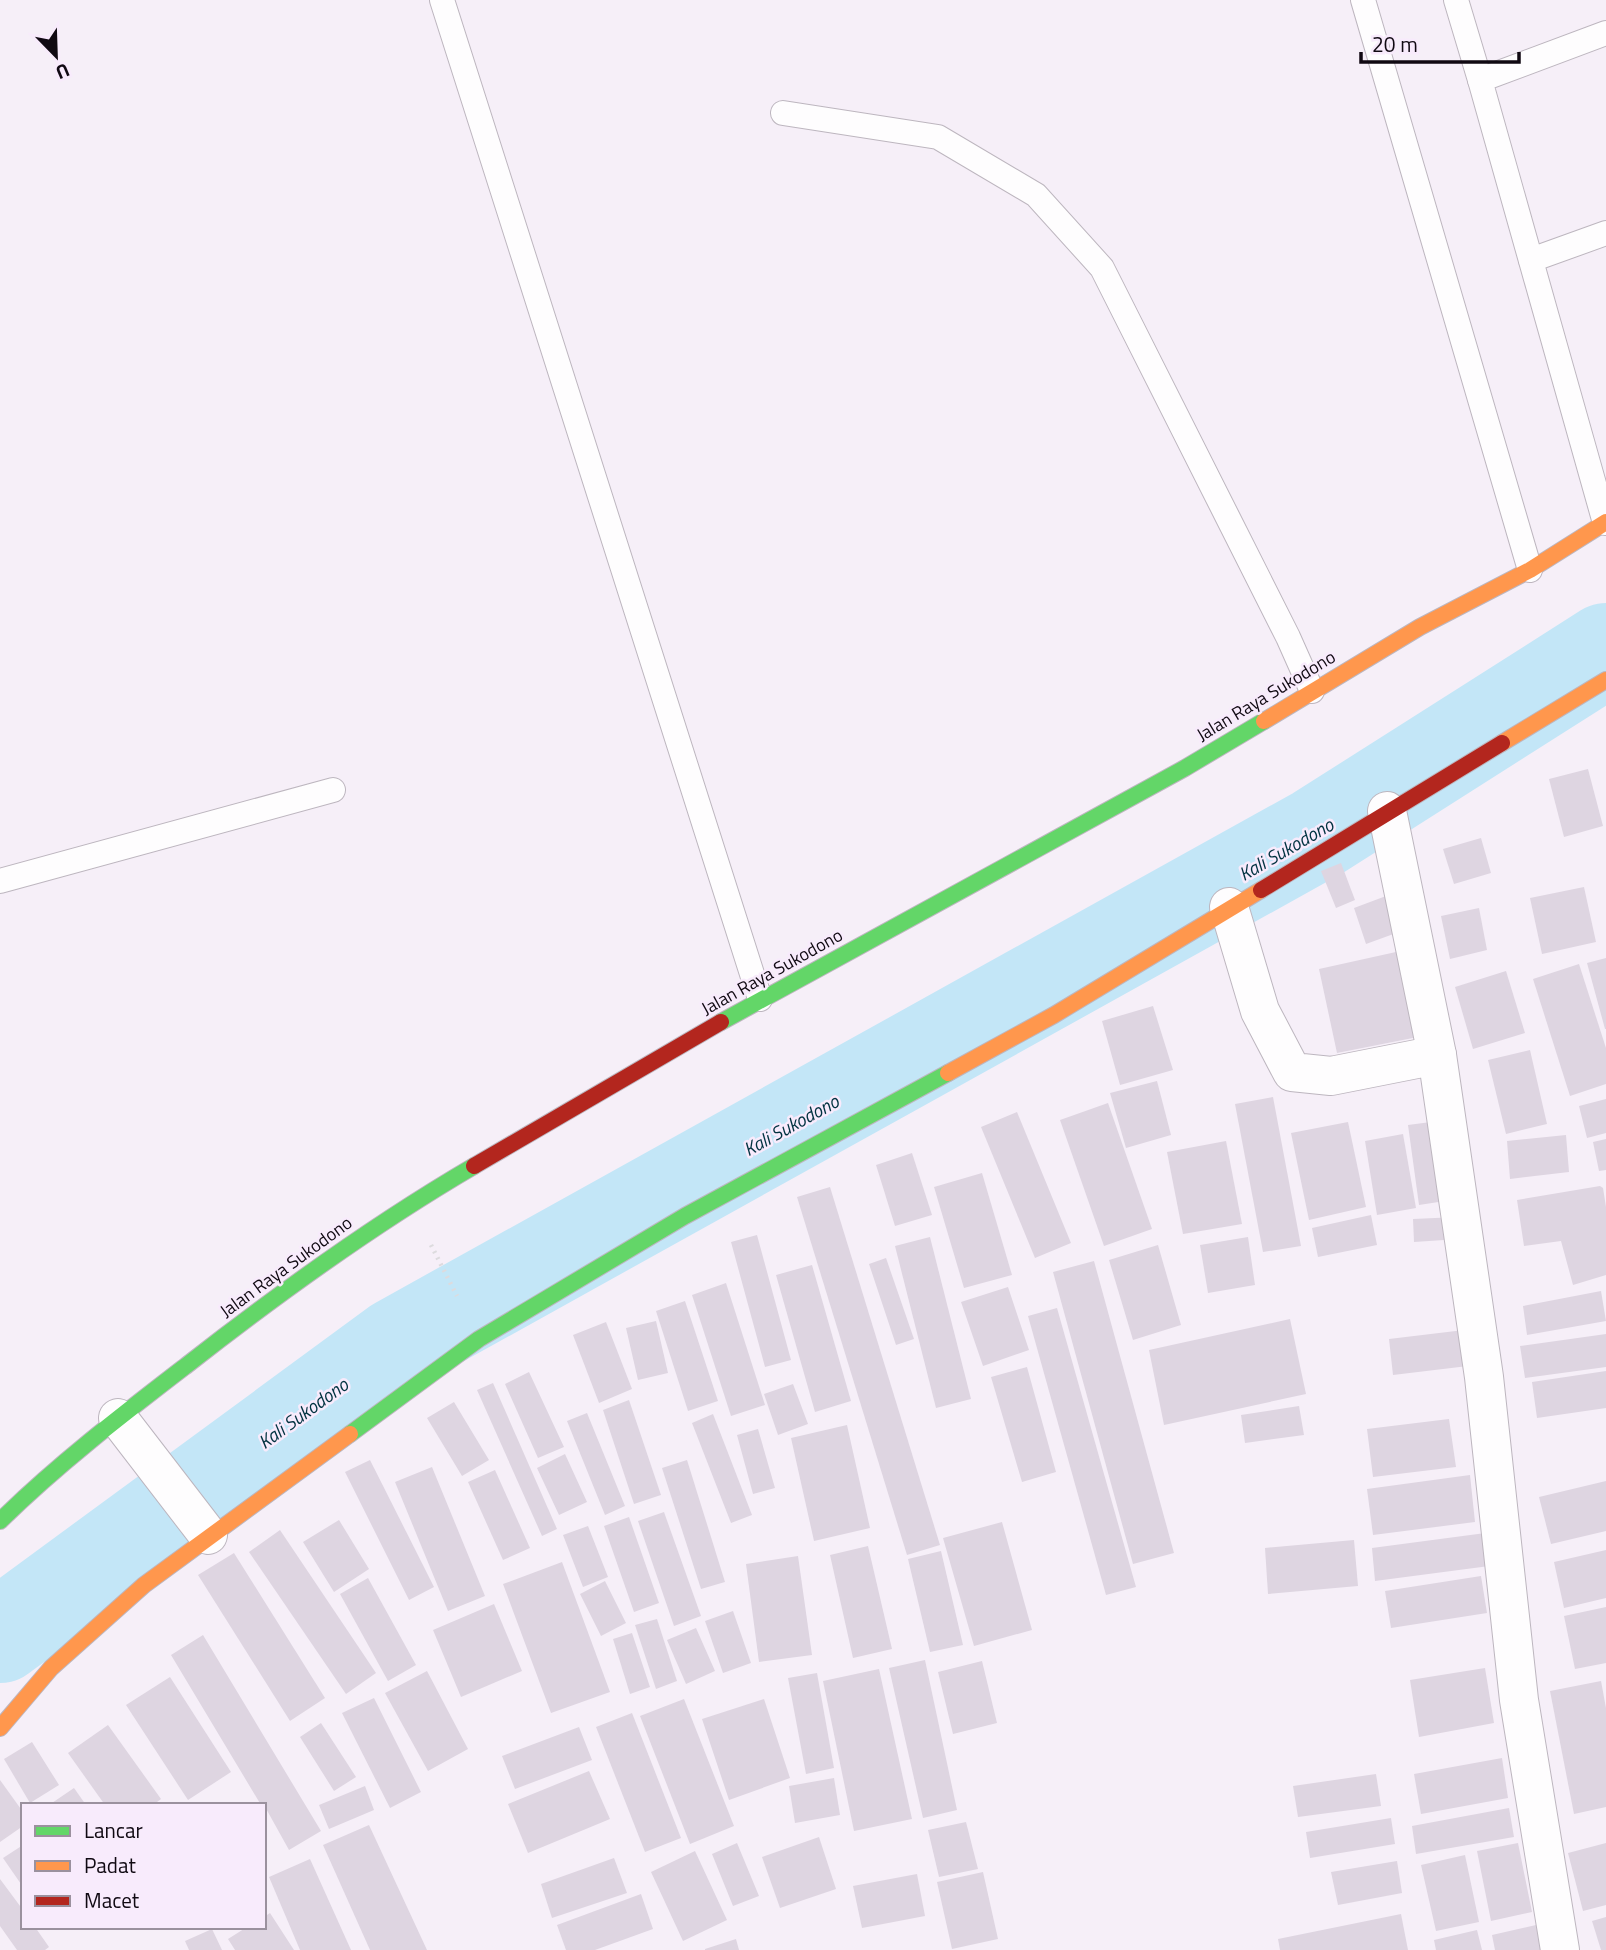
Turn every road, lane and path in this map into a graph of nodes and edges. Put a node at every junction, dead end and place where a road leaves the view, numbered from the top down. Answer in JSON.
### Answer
{"nodes":[{"id":1,"x":442,"y":0,"type":"edge"},
{"id":2,"x":1363,"y":0,"type":"edge"},
{"id":3,"x":1456,"y":0,"type":"edge"},
{"id":4,"x":1606,"y":33,"type":"edge"},
{"id":5,"x":1480,"y":80,"type":"junction"},
{"id":6,"x":783,"y":113,"type":"dead end"},
{"id":7,"x":1606,"y":233,"type":"edge"},
{"id":8,"x":1531,"y":260,"type":"junction"},
{"id":9,"x":1606,"y":523,"type":"edge"},
{"id":10,"x":1530,"y":570,"type":"junction"},
{"id":11,"x":1606,"y":680,"type":"edge"},
{"id":12,"x":1312,"y":691,"type":"junction"},
{"id":13,"x":333,"y":790,"type":"dead end"},
{"id":14,"x":1387,"y":811,"type":"junction"},
{"id":15,"x":0,"y":881,"type":"edge"},
{"id":16,"x":1229,"y":907,"type":"junction"},
{"id":17,"x":760,"y":999,"type":"junction"},
{"id":18,"x":1437,"y":1055,"type":"junction"},
{"id":19,"x":430,"y":1243,"type":"dead end"},
{"id":20,"x":460,"y":1302,"type":"dead end"},
{"id":21,"x":127,"y":1430,"type":"junction"},
{"id":22,"x":0,"y":1521,"type":"edge"},
{"id":23,"x":203,"y":1528,"type":"junction"},
{"id":24,"x":0,"y":1728,"type":"edge"},
{"id":25,"x":1560,"y":1950,"type":"edge"}],
"edges":[{"from":1,"to":17,"type":"lane"},
{"from":2,"to":10,"type":"lane"},
{"from":3,"to":5,"type":"lane"},
{"from":4,"to":5,"type":"lane"},
{"from":5,"to":8,"type":"lane"},
{"from":6,"to":12,"type":"lane"},
{"from":7,"to":8,"type":"lane"},
{"from":8,"to":9,"type":"lane"},
{"from":9,"to":10,"type":"street","name":"Jalan Raya Sukodono"},
{"from":10,"to":12,"type":"street","name":"Jalan Raya Sukodono"},
{"from":11,"to":14,"type":"street"},
{"from":12,"to":17,"type":"street","name":"Jalan Raya Sukodono"},
{"from":13,"to":15,"type":"lane"},
{"from":14,"to":16,"type":"street"},
{"from":14,"to":18,"type":"street"},
{"from":16,"to":18,"type":"street"},
{"from":16,"to":23,"type":"street"},
{"from":17,"to":21,"type":"street","name":"Jalan Raya Sukodono"},
{"from":18,"to":25,"type":"street"},
{"from":19,"to":20,"type":"path"},
{"from":21,"to":22,"type":"street","name":"Jalan Raya Sukodono"},
{"from":21,"to":23,"type":"street"},
{"from":23,"to":24,"type":"street"}]}
